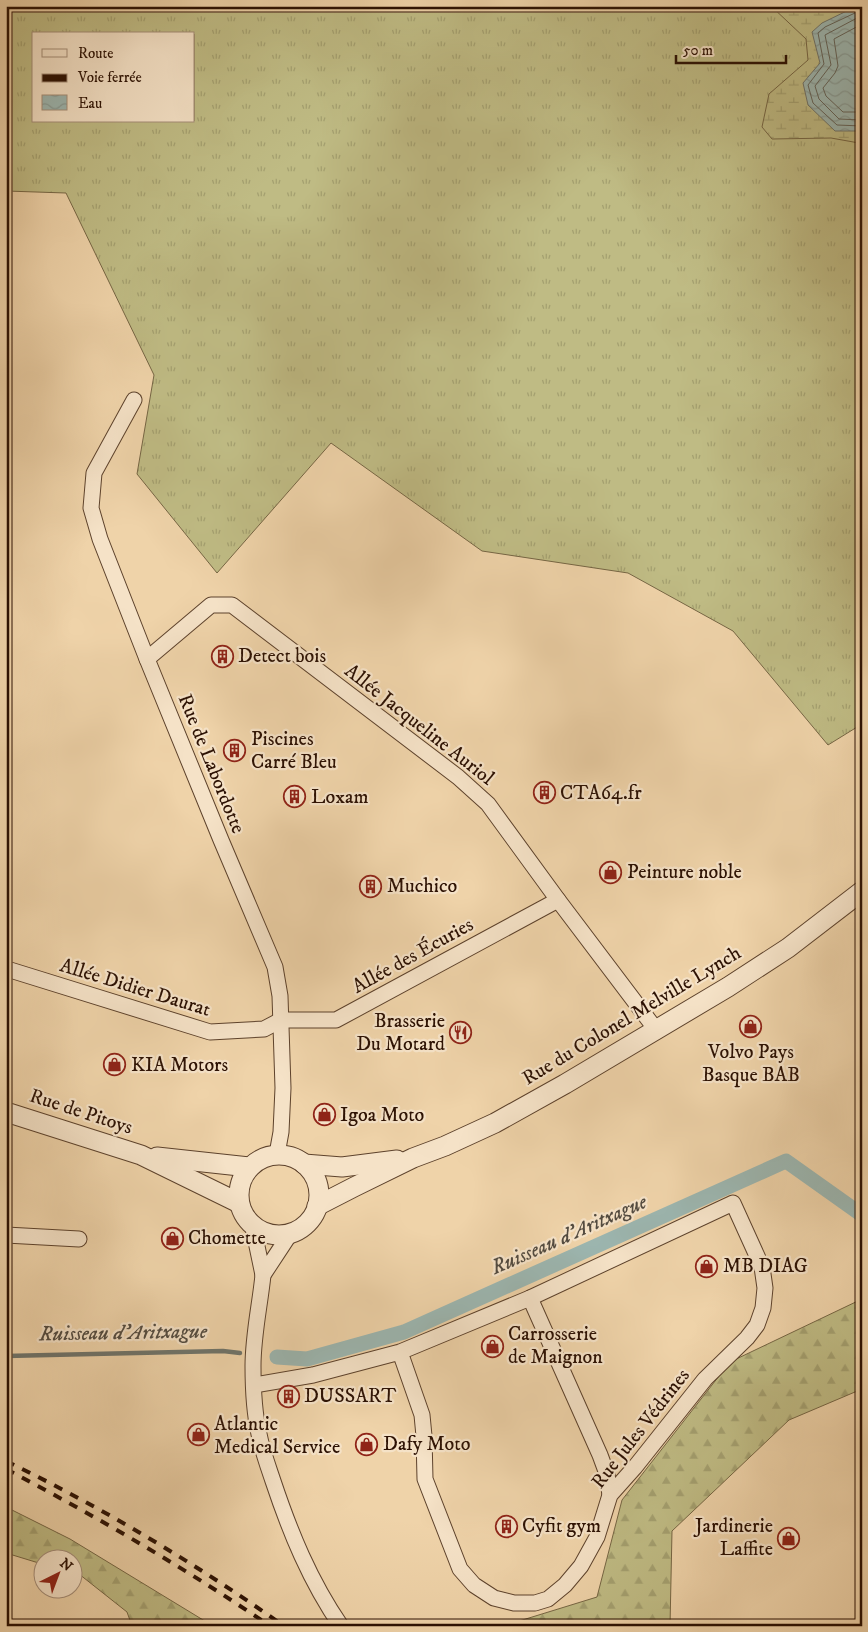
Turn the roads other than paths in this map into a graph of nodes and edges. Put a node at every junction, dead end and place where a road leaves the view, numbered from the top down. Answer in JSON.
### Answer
{"nodes":[{"id":1,"x":134,"y":400,"type":"dead end"},
{"id":2,"x":147,"y":659,"type":"junction"},
{"id":3,"x":862,"y":890,"type":"edge"},
{"id":4,"x":558,"y":900,"type":"junction"},
{"id":5,"x":7,"y":969,"type":"edge"},
{"id":6,"x":281,"y":1020,"type":"junction"},
{"id":7,"x":657,"y":1031,"type":"junction"},
{"id":8,"x":6,"y":1112,"type":"edge"},
{"id":9,"x":277,"y":1154,"type":"junction"},
{"id":10,"x":141,"y":1155,"type":"junction"},
{"id":11,"x":413,"y":1158,"type":"junction"},
{"id":12,"x":304,"y":1164,"type":"junction"},
{"id":13,"x":249,"y":1167,"type":"junction"},
{"id":14,"x":239,"y":1204,"type":"junction"},
{"id":15,"x":318,"y":1206,"type":"junction"},
{"id":16,"x":253,"y":1226,"type":"junction"},
{"id":17,"x":6,"y":1234,"type":"edge"},
{"id":18,"x":290,"y":1234,"type":"junction"},
{"id":19,"x":79,"y":1239,"type":"dead end"},
{"id":20,"x":263,"y":1274,"type":"junction"},
{"id":21,"x":530,"y":1298,"type":"junction"},
{"id":22,"x":400,"y":1352,"type":"junction"},
{"id":23,"x":254,"y":1385,"type":"junction"},
{"id":24,"x":610,"y":1495,"type":"junction"},
{"id":25,"x":341,"y":1626,"type":"edge"}],
"edges":[{"from":1,"to":2,"type":"street","name":"Rue de Labordotte"},
{"from":2,"to":4,"type":"street","name":"Allée Jacqueline Auriol"},
{"from":2,"to":6,"type":"street","name":"Rue de Labordotte"},
{"from":3,"to":7,"type":"street","name":"Rue du Colonel Melville Lynch"},
{"from":4,"to":6,"type":"street","name":"Allée des Écuries"},
{"from":4,"to":7,"type":"street","name":"Allée Jacqueline Auriol"},
{"from":5,"to":6,"type":"street","name":"Allée Didier Daurat"},
{"from":6,"to":9,"type":"street","name":"Rue de Labordotte"},
{"from":7,"to":11,"type":"street","name":"Rue du Colonel Melville Lynch"},
{"from":8,"to":10,"type":"street","name":"Rue de Pitoys"},
{"from":9,"to":12,"type":"street"},
{"from":9,"to":13,"type":"street"},
{"from":10,"to":13,"type":"street"},
{"from":10,"to":14,"type":"street"},
{"from":11,"to":12,"type":"street","name":"Rue du Colonel Melville Lynch"},
{"from":11,"to":15,"type":"street","name":"Rue du Colonel Melville Lynch"},
{"from":12,"to":15,"type":"street"},
{"from":13,"to":14,"type":"street"},
{"from":14,"to":16,"type":"street"},
{"from":15,"to":18,"type":"street"},
{"from":16,"to":18,"type":"street"},
{"from":16,"to":20,"type":"street"},
{"from":17,"to":19,"type":"street"},
{"from":18,"to":20,"type":"street"},
{"from":20,"to":23,"type":"street"},
{"from":21,"to":22,"type":"street"},
{"from":21,"to":24,"type":"street"},
{"from":21,"to":24,"type":"street","name":"Rue Jules Védrines"},
{"from":22,"to":23,"type":"street"},
{"from":22,"to":24,"type":"street","name":"Rue Jules Védrines"},
{"from":23,"to":25,"type":"street"}]}
